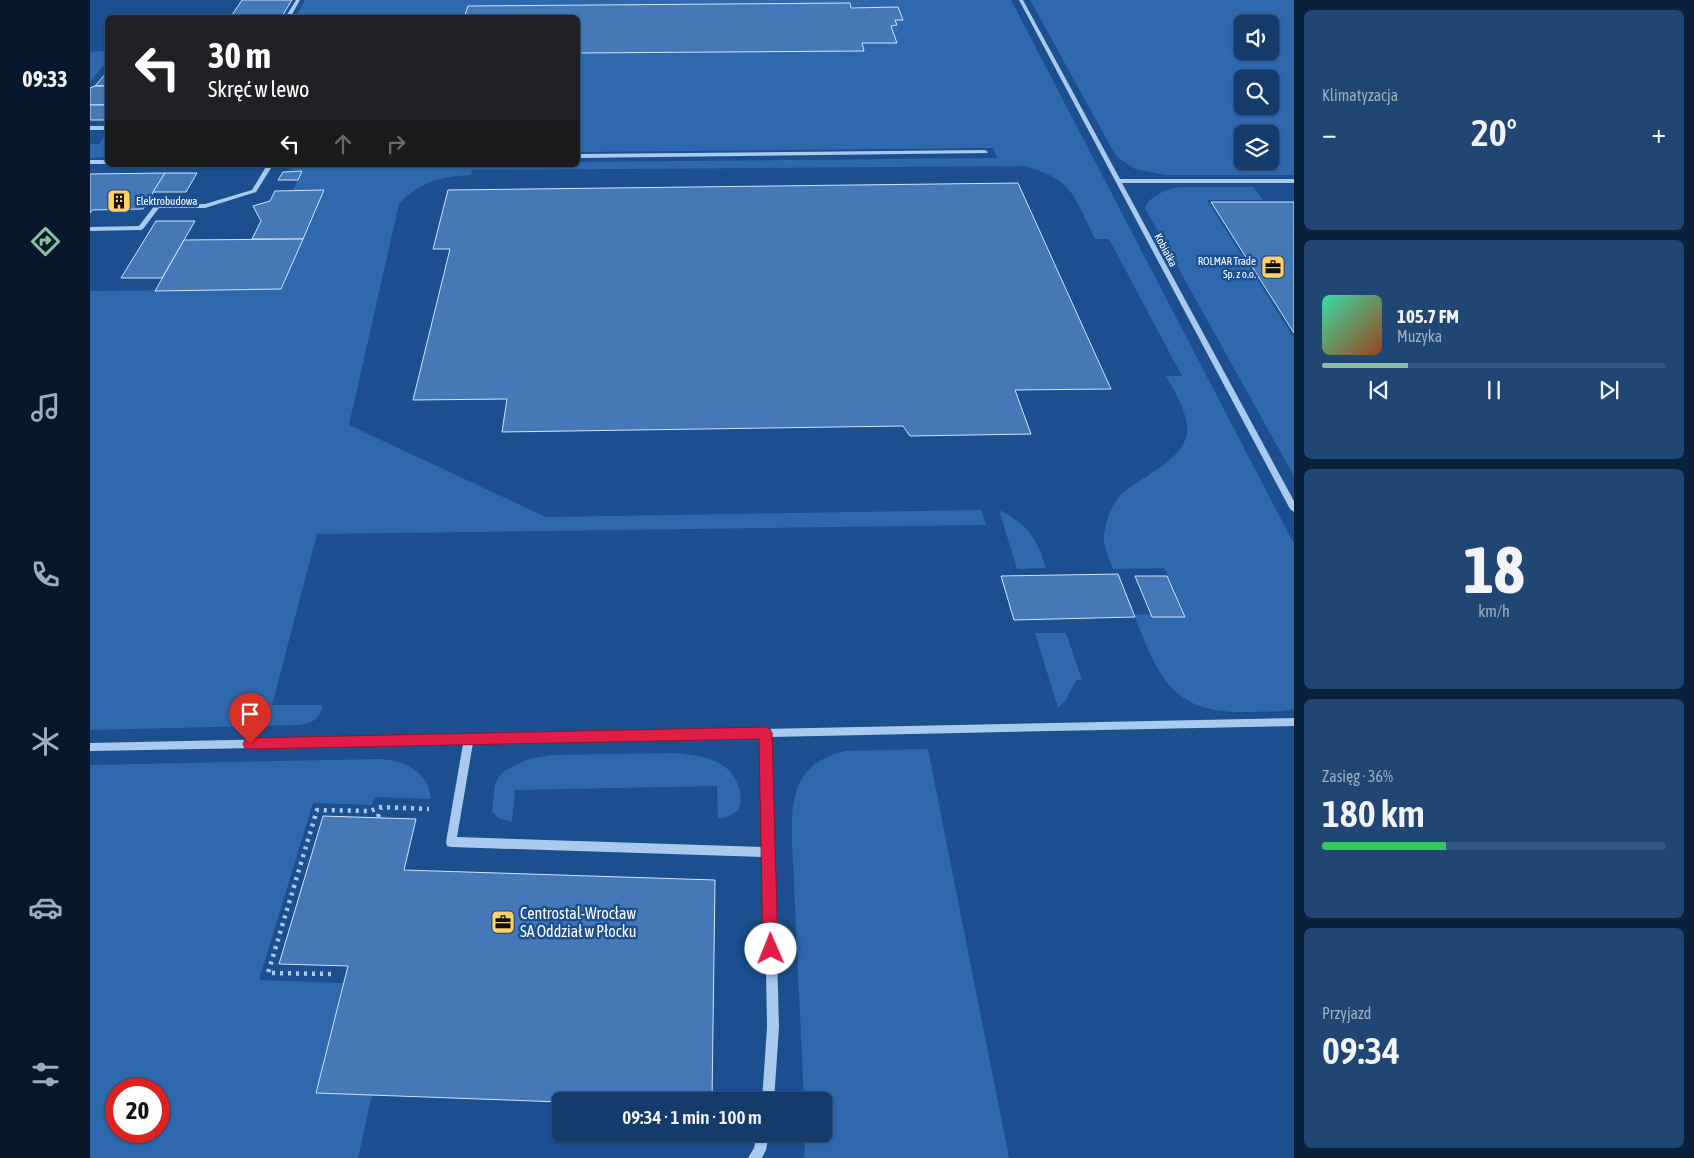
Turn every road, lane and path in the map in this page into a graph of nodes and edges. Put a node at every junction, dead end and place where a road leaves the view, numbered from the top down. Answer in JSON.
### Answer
{"nodes":[{"id":1,"x":298,"y":0,"type":"edge"},
{"id":2,"x":1021,"y":0,"type":"edge"},
{"id":3,"x":290,"y":15,"type":"edge"},
{"id":4,"x":90,"y":128,"type":"edge"},
{"id":5,"x":105,"y":128,"type":"edge"},
{"id":6,"x":985,"y":152,"type":"dead end"},
{"id":7,"x":580,"y":156,"type":"edge"},
{"id":8,"x":90,"y":162,"type":"edge"},
{"id":9,"x":105,"y":162,"type":"edge"},
{"id":10,"x":269,"y":167,"type":"edge"},
{"id":11,"x":1118,"y":181,"type":"junction"},
{"id":12,"x":1294,"y":181,"type":"edge"},
{"id":13,"x":90,"y":228,"type":"edge"},
{"id":14,"x":1294,"y":509,"type":"edge"},
{"id":15,"x":1294,"y":722,"type":"edge"},
{"id":16,"x":766,"y":733,"type":"junction"},
{"id":17,"x":469,"y":739,"type":"junction"},
{"id":18,"x":90,"y":747,"type":"edge"},
{"id":19,"x":381,"y":807,"type":"junction"},
{"id":20,"x":457,"y":810,"type":"junction"},
{"id":21,"x":378,"y":817,"type":"dead end"},
{"id":22,"x":769,"y":852,"type":"junction"},
{"id":23,"x":331,"y":974,"type":"dead end"},
{"id":24,"x":768,"y":1092,"type":"edge"},
{"id":25,"x":762,"y":1142,"type":"edge"},
{"id":26,"x":755,"y":1158,"type":"edge"}],
"edges":[{"from":1,"to":3,"type":"street"},
{"from":2,"to":11,"type":"street","name":"Kobiałka"},
{"from":4,"to":5,"type":"street"},
{"from":6,"to":7,"type":"street"},
{"from":8,"to":9,"type":"street"},
{"from":10,"to":13,"type":"street"},
{"from":11,"to":12,"type":"street"},
{"from":11,"to":14,"type":"street","name":"Kobiałka"},
{"from":15,"to":16,"type":"street"},
{"from":16,"to":17,"type":"street"},
{"from":16,"to":22,"type":"street"},
{"from":17,"to":18,"type":"street"},
{"from":17,"to":20,"type":"street"},
{"from":19,"to":20,"type":"path"},
{"from":19,"to":21,"type":"path"},
{"from":19,"to":23,"type":"path"},
{"from":20,"to":22,"type":"street"},
{"from":22,"to":24,"type":"lane"},
{"from":25,"to":26,"type":"lane"}]}
